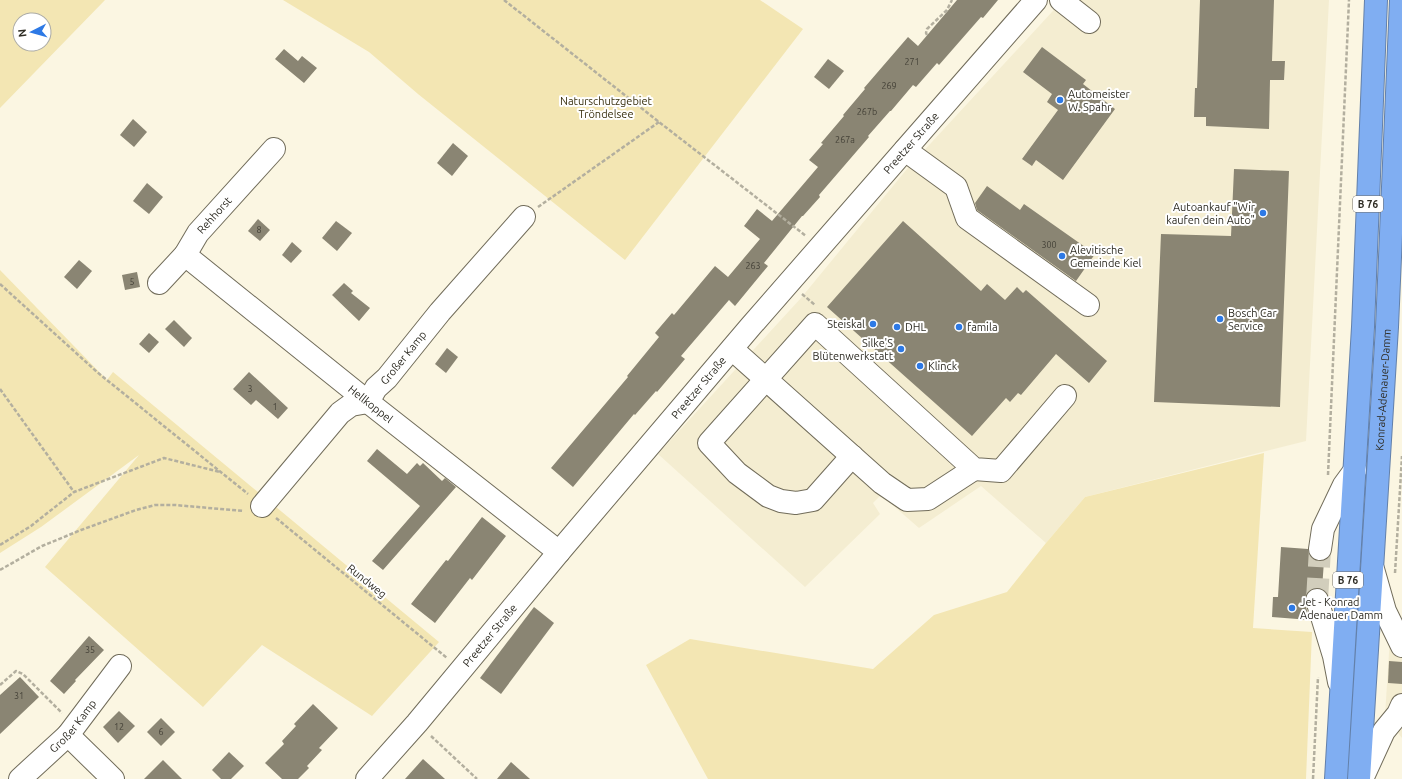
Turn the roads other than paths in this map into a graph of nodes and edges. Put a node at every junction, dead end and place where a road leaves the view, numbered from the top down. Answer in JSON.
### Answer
{"nodes":[{"id":1,"x":1036,"y":0,"type":"edge"},
{"id":2,"x":1061,"y":0,"type":"edge"},
{"id":3,"x":1376,"y":0,"type":"edge"},
{"id":4,"x":1401,"y":0,"type":"edge"},
{"id":5,"x":1089,"y":22,"type":"dead end"},
{"id":6,"x":274,"y":149,"type":"dead end"},
{"id":7,"x":904,"y":150,"type":"junction"},
{"id":8,"x":524,"y":217,"type":"road end"},
{"id":9,"x":184,"y":255,"type":"junction"},
{"id":10,"x":159,"y":283,"type":"dead end"},
{"id":11,"x":1088,"y":305,"type":"dead end"},
{"id":12,"x":732,"y":349,"type":"junction"},
{"id":13,"x":766,"y":379,"type":"junction"},
{"id":14,"x":1065,"y":396,"type":"dead end"},
{"id":15,"x":368,"y":402,"type":"junction"},
{"id":16,"x":852,"y":456,"type":"junction"},
{"id":17,"x":974,"y":468,"type":"junction"},
{"id":18,"x":1355,"y":470,"type":"junction"},
{"id":19,"x":262,"y":506,"type":"road end"},
{"id":20,"x":1320,"y":549,"type":"tunnel mouth"},
{"id":21,"x":559,"y":552,"type":"junction"},
{"id":22,"x":1373,"y":566,"type":"junction"},
{"id":23,"x":1317,"y":600,"type":"tunnel mouth"},
{"id":24,"x":1402,"y":646,"type":"edge"},
{"id":25,"x":120,"y":666,"type":"dead end"},
{"id":26,"x":1341,"y":691,"type":"junction"},
{"id":27,"x":1402,"y":705,"type":"edge"},
{"id":28,"x":71,"y":731,"type":"junction"},
{"id":29,"x":20,"y":779,"type":"edge"},
{"id":30,"x":113,"y":779,"type":"edge"},
{"id":31,"x":366,"y":779,"type":"edge"},
{"id":32,"x":1336,"y":779,"type":"edge"},
{"id":33,"x":1360,"y":779,"type":"edge"}],
"edges":[{"from":1,"to":7,"type":"street","name":"Preetzer Straße"},
{"from":2,"to":5,"type":"street"},
{"from":3,"to":18,"type":"highway","number":"B 76"},
{"from":4,"to":22,"type":"highway","name":"Konrad-Adenauer-Damm","number":"B 76"},
{"from":6,"to":9,"type":"street","name":"Rehhorst"},
{"from":7,"to":11,"type":"street"},
{"from":7,"to":12,"type":"street","name":"Preetzer Straße"},
{"from":8,"to":15,"type":"street","name":"Großer Kamp"},
{"from":9,"to":10,"type":"street","name":"Rehhorst"},
{"from":9,"to":15,"type":"street","name":"Hellkoppel"},
{"from":12,"to":13,"type":"street"},
{"from":12,"to":21,"type":"street","name":"Preetzer Straße"},
{"from":13,"to":16,"type":"street"},
{"from":13,"to":16,"type":"street"},
{"from":13,"to":17,"type":"street"},
{"from":14,"to":17,"type":"street"},
{"from":15,"to":19,"type":"street"},
{"from":15,"to":21,"type":"street","name":"Hellkoppel"},
{"from":16,"to":17,"type":"street"},
{"from":18,"to":20,"type":"street"},
{"from":18,"to":26,"type":"highway","number":"B 76"},
{"from":21,"to":31,"type":"street","name":"Preetzer Straße"},
{"from":22,"to":24,"type":"street"},
{"from":22,"to":33,"type":"highway","name":"Konrad-Adenauer-Damm","number":"B 76"},
{"from":23,"to":26,"type":"street"},
{"from":25,"to":28,"type":"street","name":"Großer Kamp"},
{"from":26,"to":32,"type":"highway","number":"B 76"},
{"from":27,"to":33,"type":"street"},
{"from":28,"to":29,"type":"street","name":"Großer Kamp"},
{"from":28,"to":30,"type":"street"}]}
